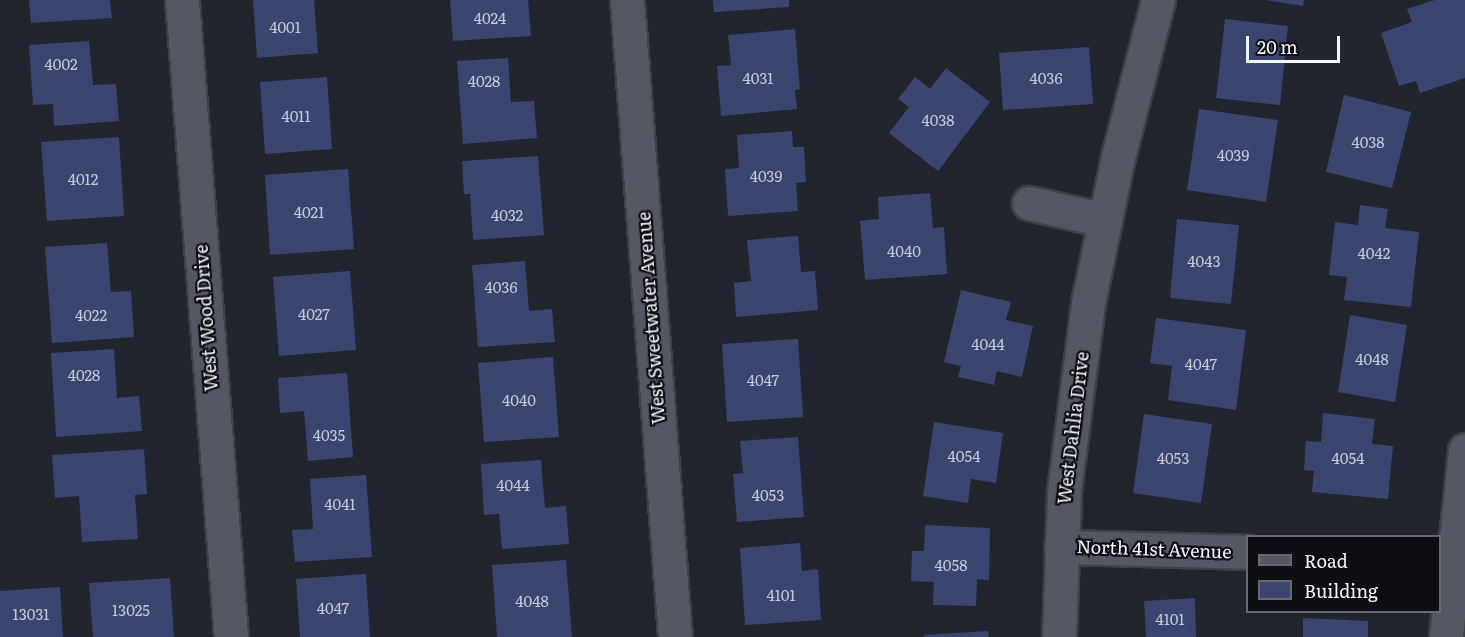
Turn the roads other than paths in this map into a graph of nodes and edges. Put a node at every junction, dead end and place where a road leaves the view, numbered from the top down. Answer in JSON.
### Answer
{"nodes":[{"id":1,"x":182,"y":0,"type":"edge"},
{"id":2,"x":627,"y":0,"type":"edge"},
{"id":3,"x":1158,"y":0,"type":"edge"},
{"id":4,"x":1029,"y":203,"type":"dead end"},
{"id":5,"x":1104,"y":220,"type":"junction"},
{"id":6,"x":1465,"y":450,"type":"edge"},
{"id":7,"x":1061,"y":547,"type":"junction"},
{"id":8,"x":1246,"y":552,"type":"edge"},
{"id":9,"x":1453,"y":556,"type":"edge"},
{"id":10,"x":231,"y":637,"type":"edge"},
{"id":11,"x":675,"y":637,"type":"edge"},
{"id":12,"x":1059,"y":637,"type":"edge"},
{"id":13,"x":1446,"y":637,"type":"edge"}],
"edges":[{"from":1,"to":10,"type":"street","name":"West Wood Drive"},
{"from":2,"to":11,"type":"street","name":"West Sweetwater Avenue"},
{"from":3,"to":5,"type":"street","name":"West Dahlia Drive"},
{"from":4,"to":5,"type":"street"},
{"from":5,"to":7,"type":"street","name":"West Dahlia Drive"},
{"from":6,"to":9,"type":"street"},
{"from":7,"to":8,"type":"street","name":"North 41st Avenue"},
{"from":7,"to":12,"type":"street","name":"West Dahlia Drive"},
{"from":9,"to":13,"type":"street"}]}
